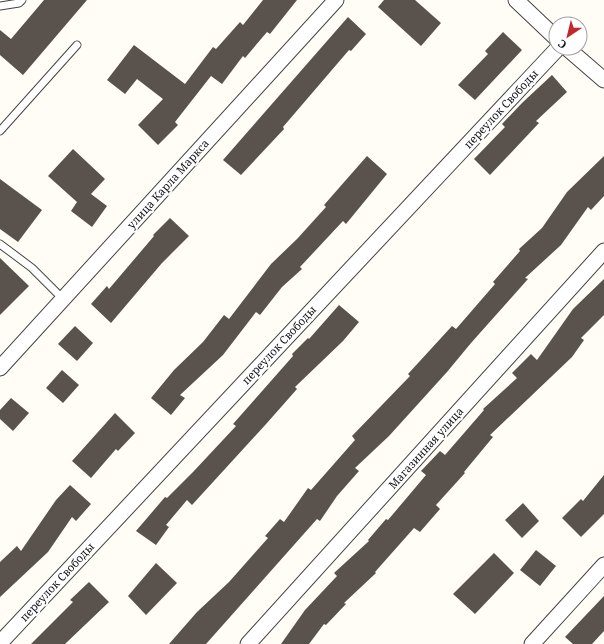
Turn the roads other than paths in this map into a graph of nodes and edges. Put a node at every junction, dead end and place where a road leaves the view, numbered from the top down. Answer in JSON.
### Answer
{"nodes":[{"id":1,"x":22,"y":0,"type":"edge"},
{"id":2,"x":336,"y":0,"type":"edge"},
{"id":3,"x":516,"y":0,"type":"edge"},
{"id":4,"x":0,"y":6,"type":"edge"},
{"id":5,"x":548,"y":30,"type":"edge"},
{"id":6,"x":77,"y":45,"type":"dead end"},
{"id":7,"x":550,"y":56,"type":"edge"},
{"id":8,"x":576,"y":56,"type":"edge"},
{"id":9,"x":604,"y":80,"type":"edge"},
{"id":10,"x":0,"y":131,"type":"edge"},
{"id":11,"x":0,"y":244,"type":"edge"},
{"id":12,"x":604,"y":251,"type":"edge"},
{"id":13,"x":63,"y":299,"type":"junction"},
{"id":14,"x":0,"y":368,"type":"edge"},
{"id":15,"x":604,"y":565,"type":"edge"},
{"id":16,"x":0,"y":643,"type":"edge"},
{"id":17,"x":248,"y":644,"type":"edge"},
{"id":18,"x":532,"y":644,"type":"edge"}],
"edges":[{"from":1,"to":4,"type":"lane"},
{"from":2,"to":13,"type":"street","name":"улица Карла Маркса"},
{"from":3,"to":5,"type":"street"},
{"from":6,"to":10,"type":"lane"},
{"from":7,"to":16,"type":"street","name":"переулок Свободы"},
{"from":8,"to":9,"type":"street"},
{"from":11,"to":13,"type":"lane"},
{"from":12,"to":17,"type":"street","name":"Магазинная улица"},
{"from":13,"to":14,"type":"street","name":"улица Карла Маркса"},
{"from":15,"to":18,"type":"street"}]}
